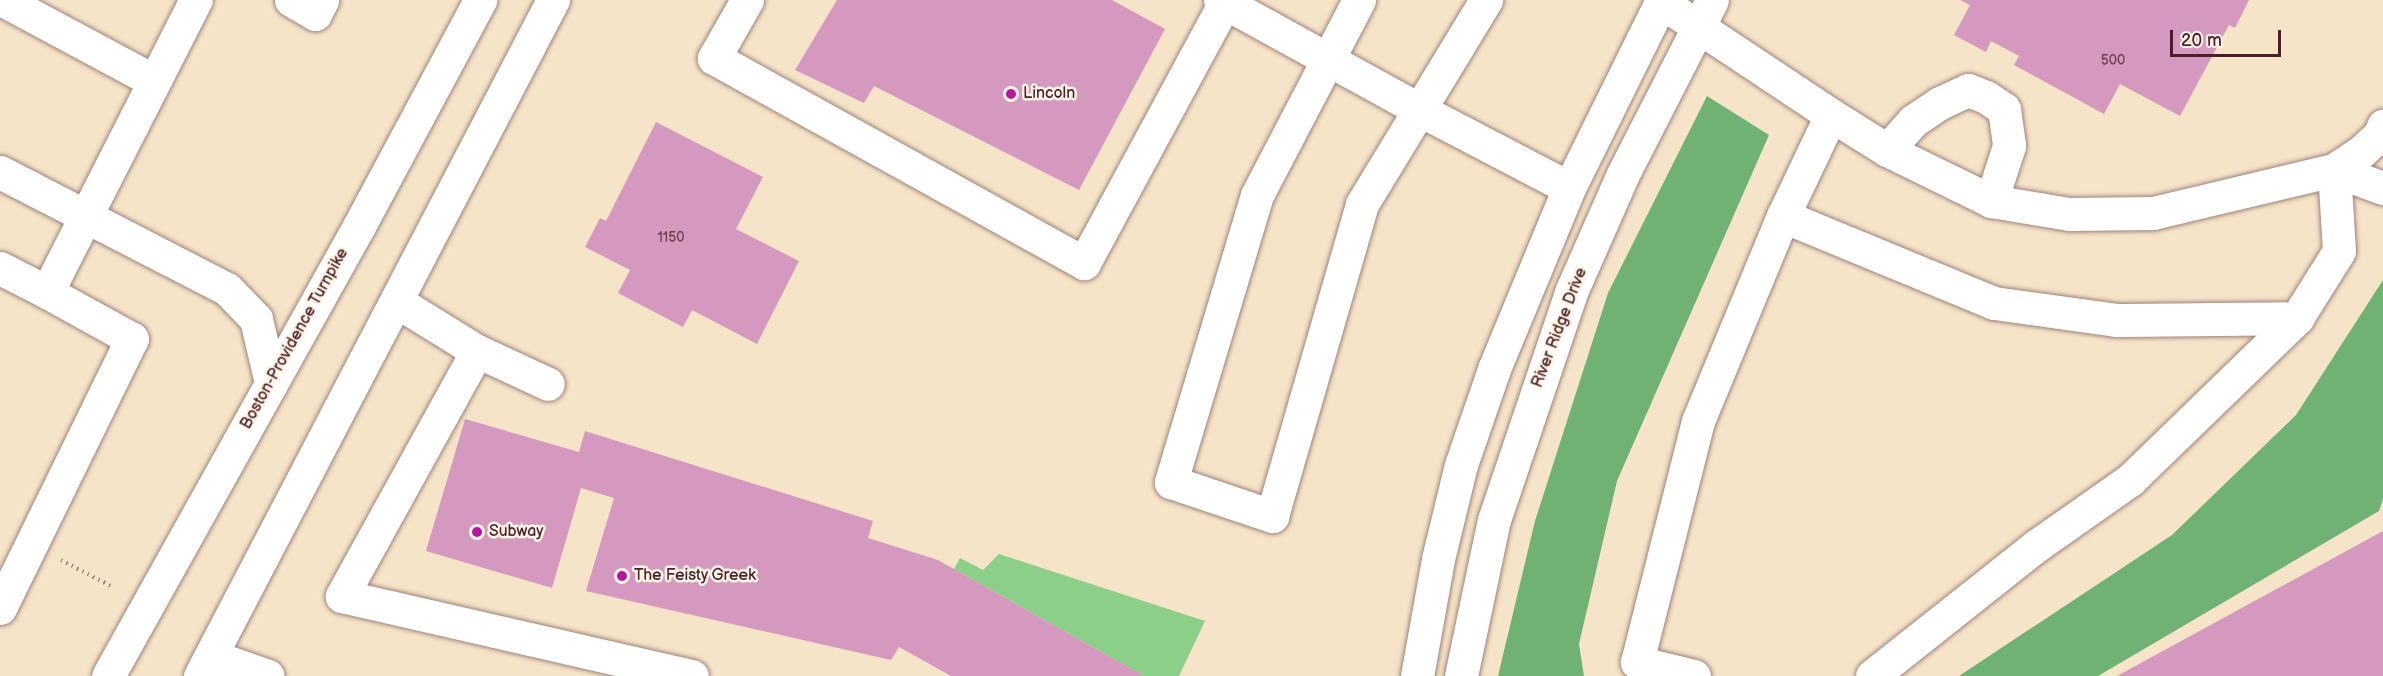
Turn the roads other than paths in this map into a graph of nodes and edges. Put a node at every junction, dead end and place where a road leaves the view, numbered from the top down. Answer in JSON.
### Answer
{"nodes":[{"id":1,"x":3,"y":0,"type":"edge"},
{"id":2,"x":196,"y":0,"type":"edge"},
{"id":3,"x":291,"y":0,"type":"edge"},
{"id":4,"x":322,"y":0,"type":"edge"},
{"id":5,"x":480,"y":0,"type":"edge"},
{"id":6,"x":553,"y":0,"type":"edge"},
{"id":7,"x":747,"y":0,"type":"edge"},
{"id":8,"x":1359,"y":0,"type":"edge"},
{"id":9,"x":1485,"y":0,"type":"edge"},
{"id":10,"x":1223,"y":1,"type":"edge"},
{"id":11,"x":1661,"y":1,"type":"edge"},
{"id":12,"x":1705,"y":13,"type":"edge"},
{"id":13,"x":1326,"y":59,"type":"junction"},
{"id":14,"x":154,"y":81,"type":"junction"},
{"id":15,"x":1420,"y":110,"type":"junction"},
{"id":16,"x":1831,"y":115,"type":"junction"},
{"id":17,"x":2383,"y":126,"type":"edge"},
{"id":18,"x":1887,"y":150,"type":"junction"},
{"id":19,"x":2334,"y":170,"type":"junction"},
{"id":20,"x":0,"y":172,"type":"edge"},
{"id":21,"x":1569,"y":188,"type":"junction"},
{"id":22,"x":2383,"y":188,"type":"edge"},
{"id":23,"x":1991,"y":201,"type":"junction"},
{"id":24,"x":1783,"y":216,"type":"junction"},
{"id":25,"x":84,"y":217,"type":"junction"},
{"id":26,"x":0,"y":268,"type":"edge"},
{"id":27,"x":47,"y":292,"type":"junction"},
{"id":28,"x":396,"y":302,"type":"junction"},
{"id":29,"x":2297,"y":318,"type":"junction"},
{"id":30,"x":477,"y":351,"type":"junction"},
{"id":31,"x":271,"y":383,"type":"junction"},
{"id":32,"x":548,"y":384,"type":"dead end"},
{"id":33,"x":0,"y":608,"type":"edge"},
{"id":34,"x":205,"y":666,"type":"edge"},
{"id":35,"x":613,"y":667,"type":"edge"},
{"id":36,"x":108,"y":676,"type":"edge"},
{"id":37,"x":268,"y":676,"type":"edge"},
{"id":38,"x":692,"y":676,"type":"edge"},
{"id":39,"x":1417,"y":676,"type":"edge"},
{"id":40,"x":1461,"y":676,"type":"edge"},
{"id":41,"x":1695,"y":676,"type":"edge"},
{"id":42,"x":1872,"y":676,"type":"edge"}],
"edges":[{"from":1,"to":14,"type":"main road"},
{"from":2,"to":14,"type":"main road"},
{"from":3,"to":4,"type":"main road"},
{"from":5,"to":31,"type":"main road","name":"Boston-Providence Turnpike"},
{"from":6,"to":28,"type":"main road"},
{"from":7,"to":10,"type":"main road"},
{"from":8,"to":13,"type":"main road"},
{"from":9,"to":15,"type":"main road"},
{"from":10,"to":13,"type":"main road"},
{"from":11,"to":12,"type":"main road"},
{"from":11,"to":21,"type":"main road"},
{"from":12,"to":16,"type":"main road"},
{"from":12,"to":40,"type":"main road","name":"River Ridge Drive"},
{"from":13,"to":15,"type":"main road"},
{"from":13,"to":15,"type":"main road"},
{"from":14,"to":25,"type":"main road"},
{"from":15,"to":21,"type":"main road"},
{"from":16,"to":18,"type":"main road"},
{"from":16,"to":24,"type":"main road"},
{"from":17,"to":19,"type":"main road"},
{"from":18,"to":23,"type":"main road"},
{"from":18,"to":23,"type":"main road"},
{"from":19,"to":22,"type":"main road"},
{"from":19,"to":23,"type":"main road"},
{"from":19,"to":29,"type":"main road"},
{"from":20,"to":25,"type":"main road"},
{"from":21,"to":39,"type":"main road"},
{"from":24,"to":29,"type":"main road"},
{"from":24,"to":41,"type":"main road"},
{"from":25,"to":27,"type":"main road"},
{"from":25,"to":31,"type":"main road"},
{"from":26,"to":27,"type":"main road"},
{"from":27,"to":33,"type":"main road"},
{"from":28,"to":30,"type":"main road"},
{"from":28,"to":34,"type":"main road"},
{"from":29,"to":42,"type":"main road"},
{"from":30,"to":32,"type":"main road"},
{"from":30,"to":35,"type":"main road"},
{"from":31,"to":36,"type":"main road","name":"Boston-Providence Turnpike"},
{"from":34,"to":37,"type":"main road"},
{"from":35,"to":38,"type":"main road"}]}
